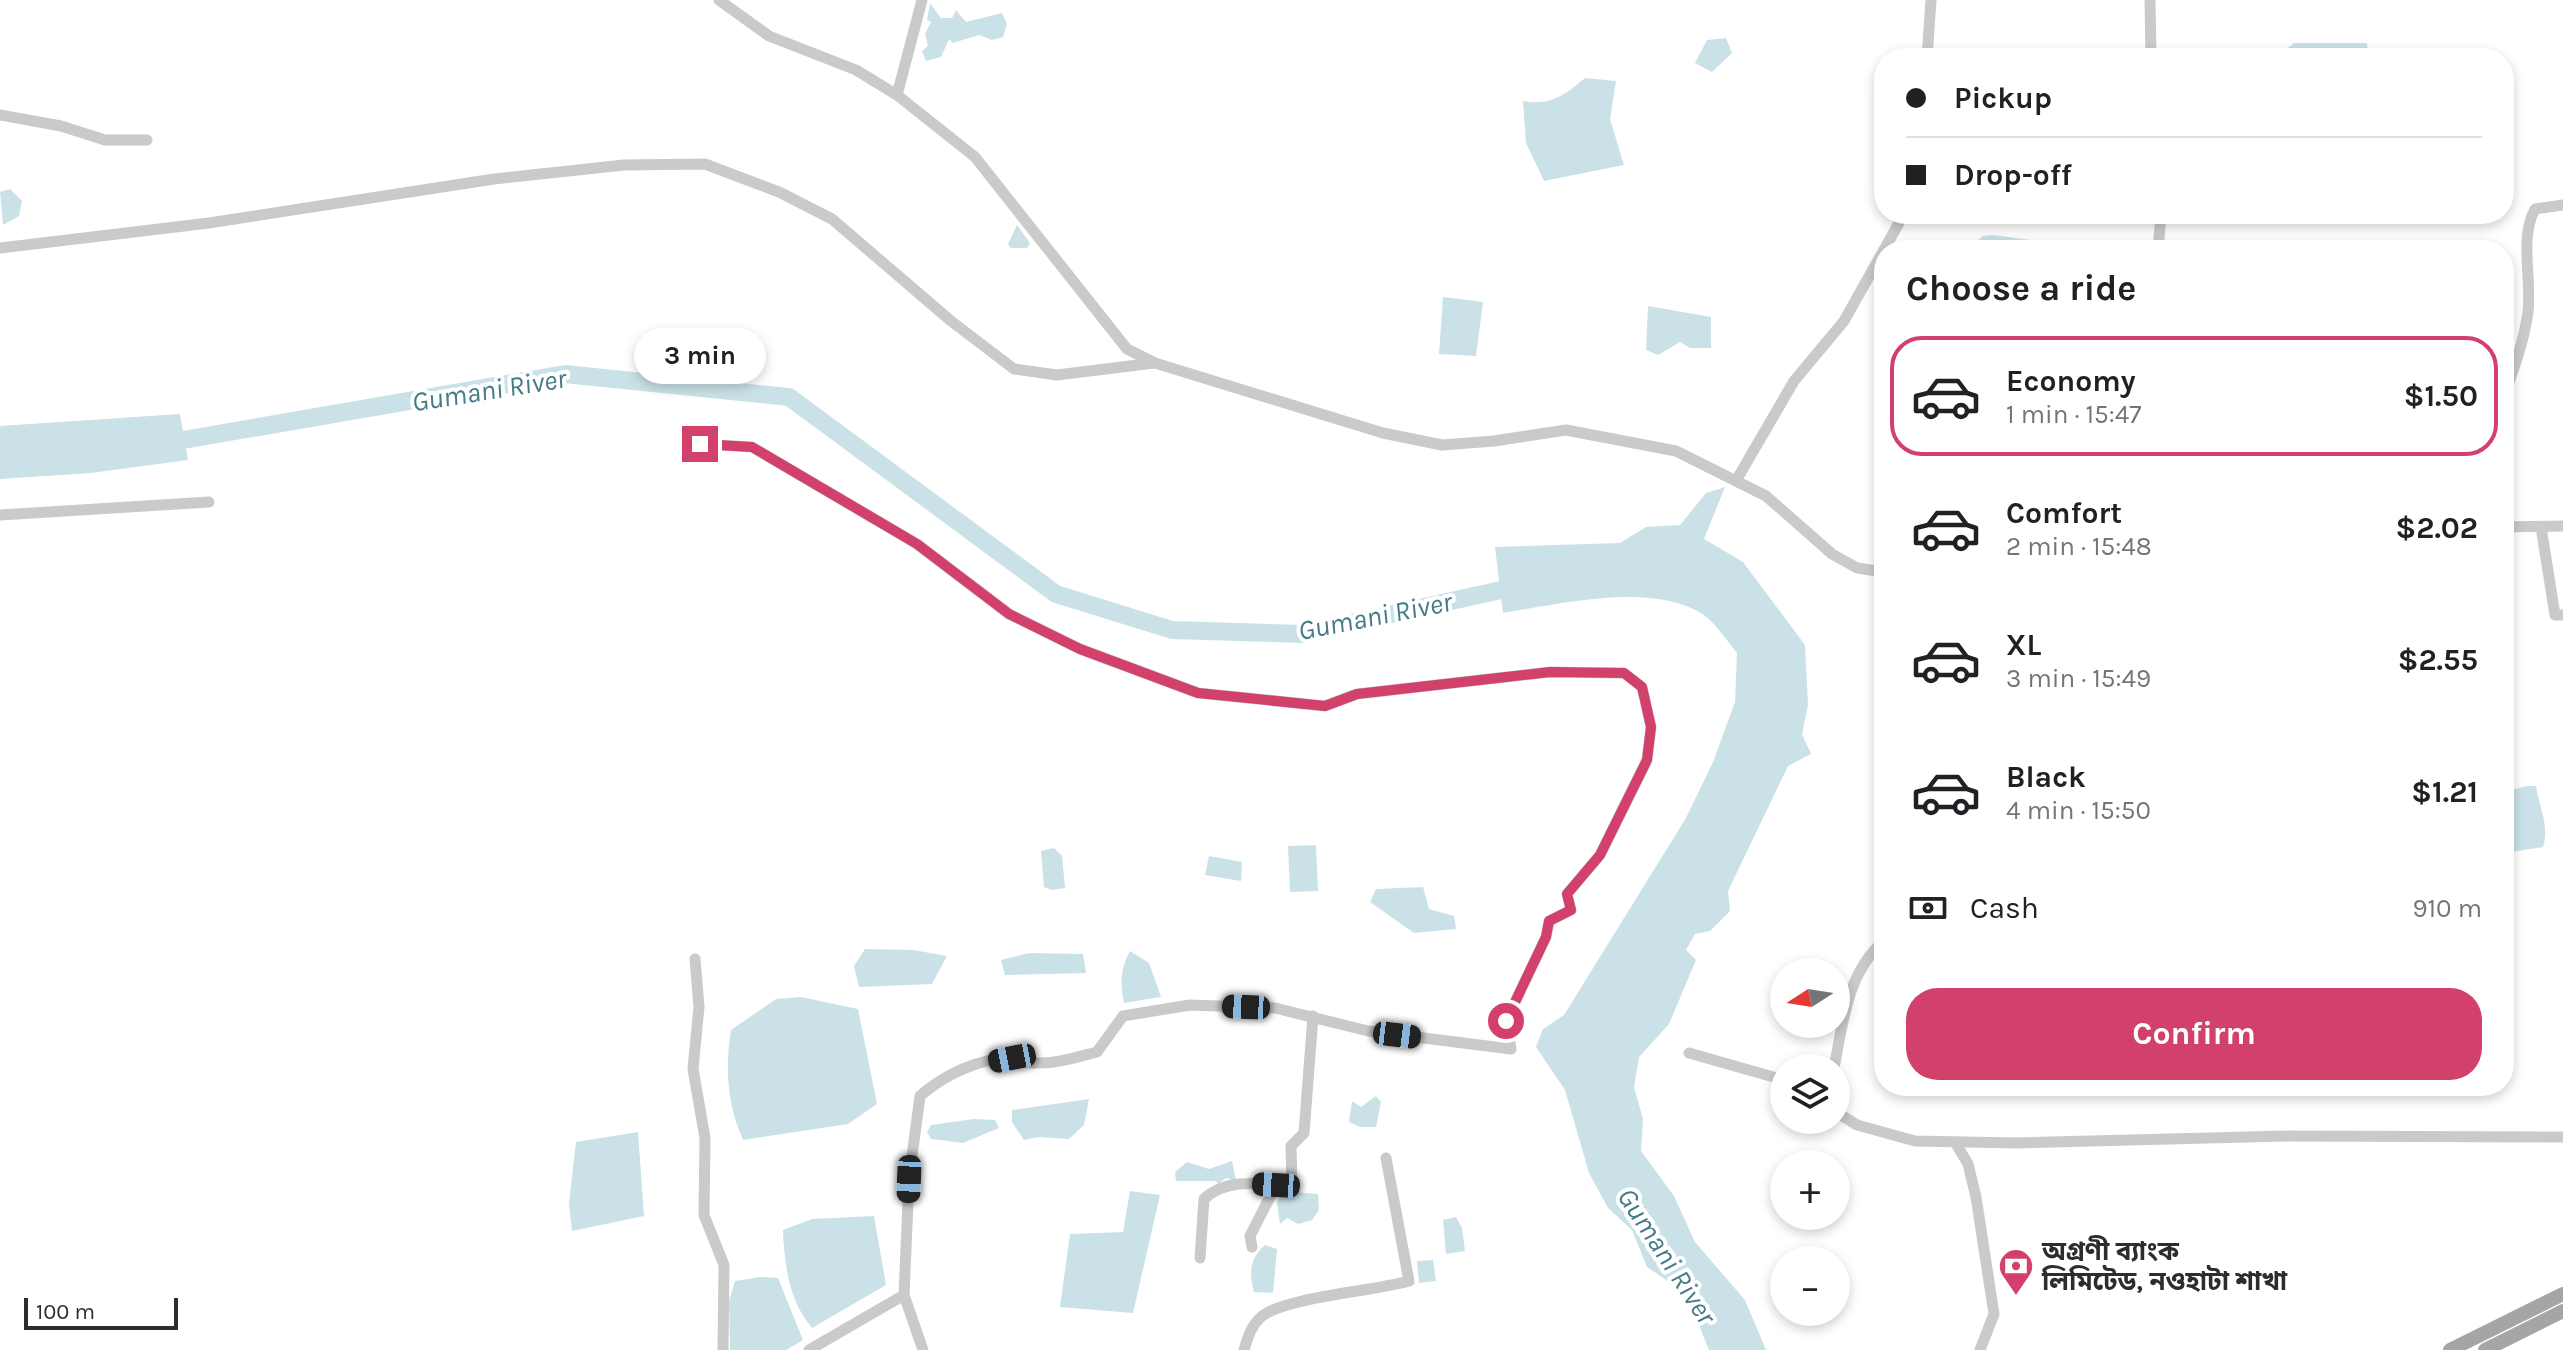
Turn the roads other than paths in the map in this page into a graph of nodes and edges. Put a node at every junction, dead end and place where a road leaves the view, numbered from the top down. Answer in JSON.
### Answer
{"nodes":[{"id":1,"x":719,"y":0,"type":"edge"},
{"id":2,"x":922,"y":0,"type":"edge"},
{"id":3,"x":1931,"y":0,"type":"edge"},
{"id":4,"x":2150,"y":0,"type":"edge"},
{"id":5,"x":1928,"y":48,"type":"edge"},
{"id":6,"x":2151,"y":48,"type":"edge"},
{"id":7,"x":897,"y":95,"type":"junction"},
{"id":8,"x":0,"y":115,"type":"edge"},
{"id":9,"x":147,"y":140,"type":"dead end"},
{"id":10,"x":2563,"y":205,"type":"edge"},
{"id":11,"x":0,"y":248,"type":"edge"},
{"id":12,"x":1874,"y":268,"type":"edge"},
{"id":13,"x":2514,"y":362,"type":"edge"},
{"id":14,"x":1155,"y":363,"type":"junction"},
{"id":15,"x":700,"y":444,"type":"dead end"},
{"id":16,"x":1737,"y":479,"type":"junction"},
{"id":17,"x":209,"y":502,"type":"dead end"},
{"id":18,"x":0,"y":515,"type":"edge"},
{"id":19,"x":2563,"y":526,"type":"edge"},
{"id":20,"x":2514,"y":527,"type":"edge"},
{"id":21,"x":2541,"y":527,"type":"junction"},
{"id":22,"x":1874,"y":571,"type":"edge"},
{"id":23,"x":2563,"y":615,"type":"edge"},
{"id":24,"x":1874,"y":950,"type":"edge"},
{"id":25,"x":695,"y":959,"type":"dead end"},
{"id":26,"x":1313,"y":1016,"type":"junction"},
{"id":27,"x":1689,"y":1053,"type":"dead end"},
{"id":28,"x":1837,"y":1054,"type":"edge"},
{"id":29,"x":1770,"y":1076,"type":"edge"},
{"id":30,"x":1850,"y":1121,"type":"edge"},
{"id":31,"x":2563,"y":1137,"type":"edge"},
{"id":32,"x":1955,"y":1142,"type":"junction"},
{"id":33,"x":1386,"y":1158,"type":"dead end"},
{"id":34,"x":1276,"y":1185,"type":"junction"},
{"id":35,"x":1252,"y":1247,"type":"dead end"},
{"id":36,"x":1200,"y":1258,"type":"dead end"},
{"id":37,"x":2563,"y":1294,"type":"edge"},
{"id":38,"x":904,"y":1295,"type":"junction"},
{"id":39,"x":2563,"y":1311,"type":"edge"},
{"id":40,"x":723,"y":1350,"type":"edge"},
{"id":41,"x":809,"y":1350,"type":"edge"},
{"id":42,"x":923,"y":1350,"type":"edge"},
{"id":43,"x":1244,"y":1350,"type":"edge"},
{"id":44,"x":1980,"y":1350,"type":"edge"},
{"id":45,"x":2450,"y":1350,"type":"edge"},
{"id":46,"x":2485,"y":1350,"type":"edge"}],
"edges":[{"from":1,"to":7,"type":"street"},
{"from":2,"to":7,"type":"street"},
{"from":3,"to":5,"type":"street"},
{"from":4,"to":6,"type":"street"},
{"from":7,"to":14,"type":"street"},
{"from":8,"to":9,"type":"street"},
{"from":10,"to":13,"type":"street"},
{"from":11,"to":14,"type":"street"},
{"from":12,"to":16,"type":"street"},
{"from":14,"to":16,"type":"street"},
{"from":15,"to":26,"type":"street"},
{"from":16,"to":22,"type":"street"},
{"from":17,"to":18,"type":"street"},
{"from":19,"to":21,"type":"street"},
{"from":20,"to":21,"type":"street"},
{"from":21,"to":23,"type":"street"},
{"from":24,"to":28,"type":"street"},
{"from":25,"to":40,"type":"street"},
{"from":26,"to":34,"type":"street"},
{"from":26,"to":38,"type":"street"},
{"from":27,"to":29,"type":"street"},
{"from":30,"to":32,"type":"street"},
{"from":31,"to":32,"type":"street"},
{"from":32,"to":44,"type":"street"},
{"from":33,"to":43,"type":"street"},
{"from":34,"to":35,"type":"street"},
{"from":34,"to":36,"type":"street"},
{"from":37,"to":45,"type":"main road"},
{"from":38,"to":41,"type":"street"},
{"from":38,"to":42,"type":"street"},
{"from":39,"to":46,"type":"main road"}]}
